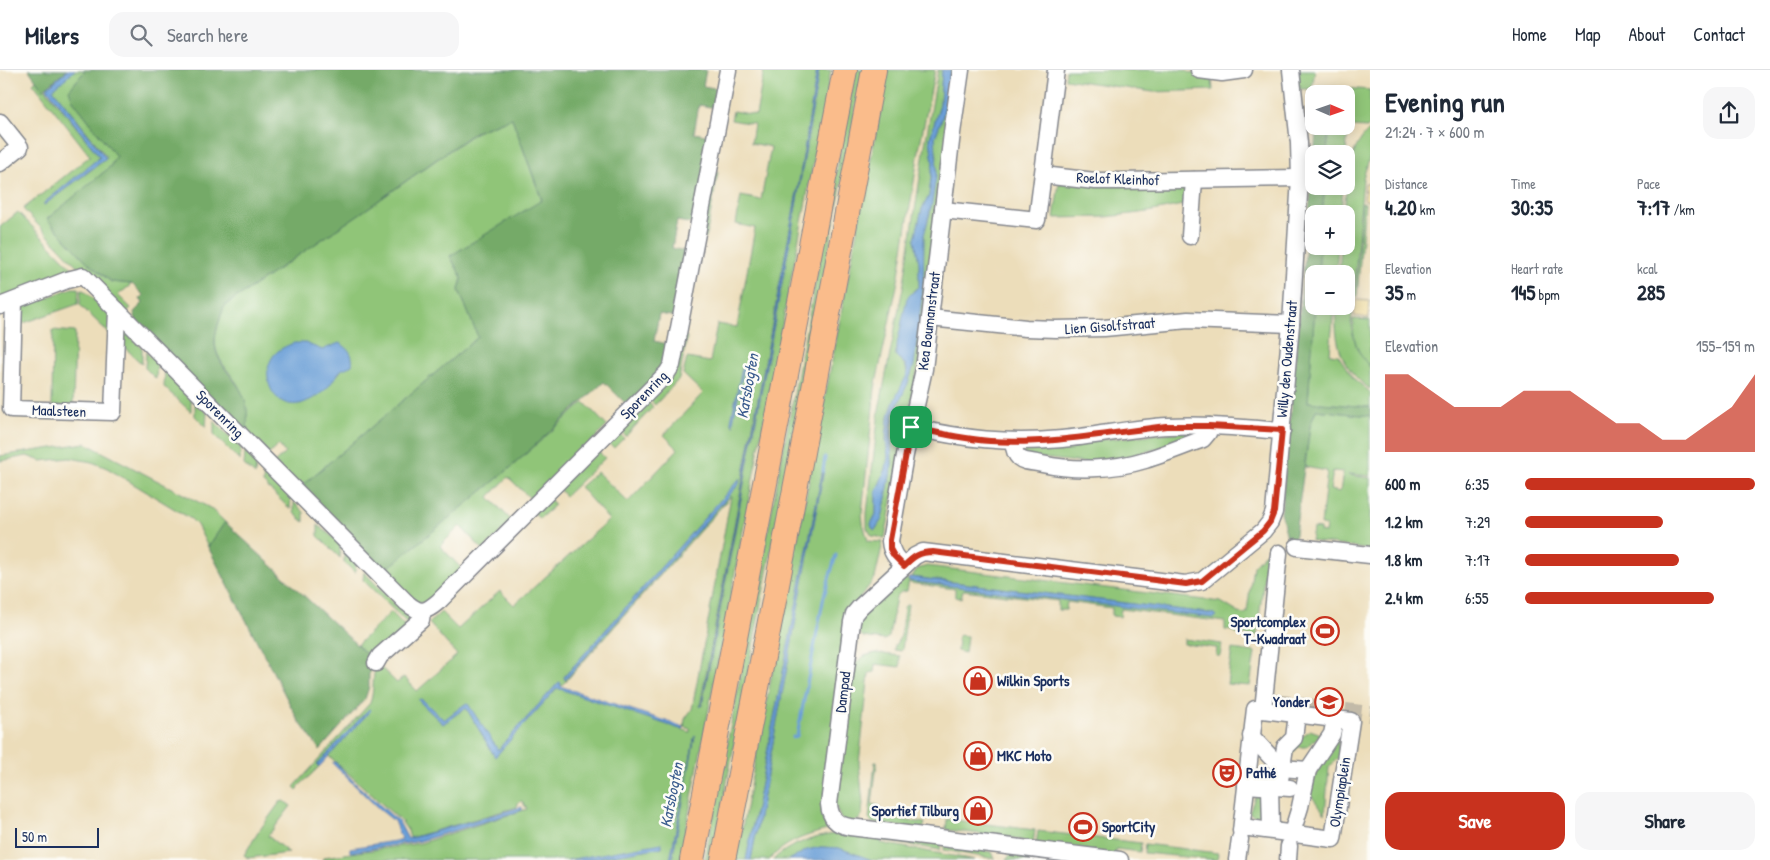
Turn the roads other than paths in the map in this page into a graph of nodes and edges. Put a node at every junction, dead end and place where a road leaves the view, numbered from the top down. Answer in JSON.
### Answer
{"nodes":[{"id":1,"x":728,"y":70,"type":"edge"},
{"id":2,"x":845,"y":70,"type":"edge"},
{"id":3,"x":874,"y":70,"type":"edge"},
{"id":4,"x":961,"y":70,"type":"edge"},
{"id":5,"x":1056,"y":70,"type":"edge"},
{"id":6,"x":1198,"y":70,"type":"edge"},
{"id":7,"x":1244,"y":70,"type":"edge"},
{"id":8,"x":1291,"y":70,"type":"edge"},
{"id":9,"x":0,"y":122,"type":"edge"},
{"id":10,"x":0,"y":163,"type":"edge"},
{"id":11,"x":1043,"y":175,"type":"junction"},
{"id":12,"x":1300,"y":178,"type":"junction"},
{"id":13,"x":1194,"y":180,"type":"junction"},
{"id":14,"x":943,"y":210,"type":"junction"},
{"id":15,"x":1190,"y":236,"type":"dead end"},
{"id":16,"x":7,"y":303,"type":"edge"},
{"id":17,"x":116,"y":310,"type":"junction"},
{"id":18,"x":930,"y":318,"type":"junction"},
{"id":19,"x":1291,"y":324,"type":"junction"},
{"id":20,"x":1209,"y":426,"type":"junction"},
{"id":21,"x":911,"y":427,"type":"junction"},
{"id":22,"x":1282,"y":430,"type":"junction"},
{"id":23,"x":1013,"y":441,"type":"junction"},
{"id":24,"x":1297,"y":546,"type":"dead end"},
{"id":25,"x":1279,"y":553,"type":"dead end"},
{"id":26,"x":1370,"y":555,"type":"edge"},
{"id":27,"x":904,"y":566,"type":"junction"},
{"id":28,"x":422,"y":612,"type":"junction"},
{"id":29,"x":376,"y":663,"type":"dead end"},
{"id":30,"x":1267,"y":704,"type":"junction"},
{"id":31,"x":1297,"y":714,"type":"junction"},
{"id":32,"x":1335,"y":719,"type":"junction"},
{"id":33,"x":1251,"y":736,"type":"junction"},
{"id":34,"x":1282,"y":768,"type":"junction"},
{"id":35,"x":1308,"y":770,"type":"junction"},
{"id":36,"x":1246,"y":785,"type":"junction"},
{"id":37,"x":1275,"y":787,"type":"junction"},
{"id":38,"x":1302,"y":790,"type":"junction"},
{"id":39,"x":1271,"y":830,"type":"junction"},
{"id":40,"x":1241,"y":832,"type":"junction"},
{"id":41,"x":1290,"y":843,"type":"edge"},
{"id":42,"x":692,"y":860,"type":"edge"},
{"id":43,"x":723,"y":860,"type":"edge"},
{"id":44,"x":1120,"y":860,"type":"edge"},
{"id":45,"x":1237,"y":860,"type":"edge"}],
"edges":[{"from":1,"to":28,"type":"street","name":"Sporenring"},
{"from":2,"to":42,"type":"highway"},
{"from":3,"to":43,"type":"highway"},
{"from":4,"to":14,"type":"street","name":"Kea Boumanstraat"},
{"from":5,"to":11,"type":"street"},
{"from":6,"to":7,"type":"street"},
{"from":8,"to":12,"type":"street","name":"Willy den Oudenstraat"},
{"from":9,"to":10,"type":"street"},
{"from":11,"to":13,"type":"street","name":"Roelof Kleinhof"},
{"from":11,"to":14,"type":"street"},
{"from":12,"to":13,"type":"street","name":"Roelof Kleinhof"},
{"from":12,"to":19,"type":"street","name":"Willy den Oudenstraat"},
{"from":13,"to":15,"type":"street"},
{"from":14,"to":18,"type":"street","name":"Kea Boumanstraat"},
{"from":16,"to":17,"type":"street","name":"Sporenring"},
{"from":16,"to":17,"type":"street","name":"Maalsteen"},
{"from":17,"to":28,"type":"street","name":"Sporenring"},
{"from":18,"to":19,"type":"street","name":"Lien Gisolfstraat"},
{"from":18,"to":21,"type":"street","name":"Kea Boumanstraat"},
{"from":19,"to":22,"type":"street","name":"Willy den Oudenstraat"},
{"from":20,"to":22,"type":"street"},
{"from":20,"to":23,"type":"street"},
{"from":20,"to":23,"type":"street"},
{"from":21,"to":23,"type":"street"},
{"from":21,"to":27,"type":"street","name":"Kea Boumanstraat"},
{"from":22,"to":27,"type":"street","name":"Willy den Oudenstraat"},
{"from":24,"to":26,"type":"street"},
{"from":25,"to":30,"type":"street"},
{"from":27,"to":44,"type":"street","name":"Dampad"},
{"from":28,"to":29,"type":"street","name":"Sporenring"},
{"from":30,"to":31,"type":"street","name":"Olympiaplein"},
{"from":30,"to":33,"type":"street"},
{"from":31,"to":32,"type":"street","name":"Olympiaplein"},
{"from":31,"to":34,"type":"street"},
{"from":32,"to":35,"type":"street","name":"Olympiaplein"},
{"from":32,"to":41,"type":"street","name":"Olympiaplein"},
{"from":33,"to":34,"type":"street"},
{"from":33,"to":36,"type":"street"},
{"from":34,"to":35,"type":"street"},
{"from":34,"to":37,"type":"street"},
{"from":35,"to":38,"type":"street","name":"Olympiaplein"},
{"from":36,"to":37,"type":"street"},
{"from":36,"to":40,"type":"street"},
{"from":37,"to":38,"type":"street"},
{"from":37,"to":39,"type":"street"},
{"from":38,"to":41,"type":"street","name":"Olympiaplein"},
{"from":39,"to":40,"type":"street","name":"Olympiaplein"},
{"from":39,"to":41,"type":"street","name":"Olympiaplein"},
{"from":40,"to":45,"type":"street"}]}
